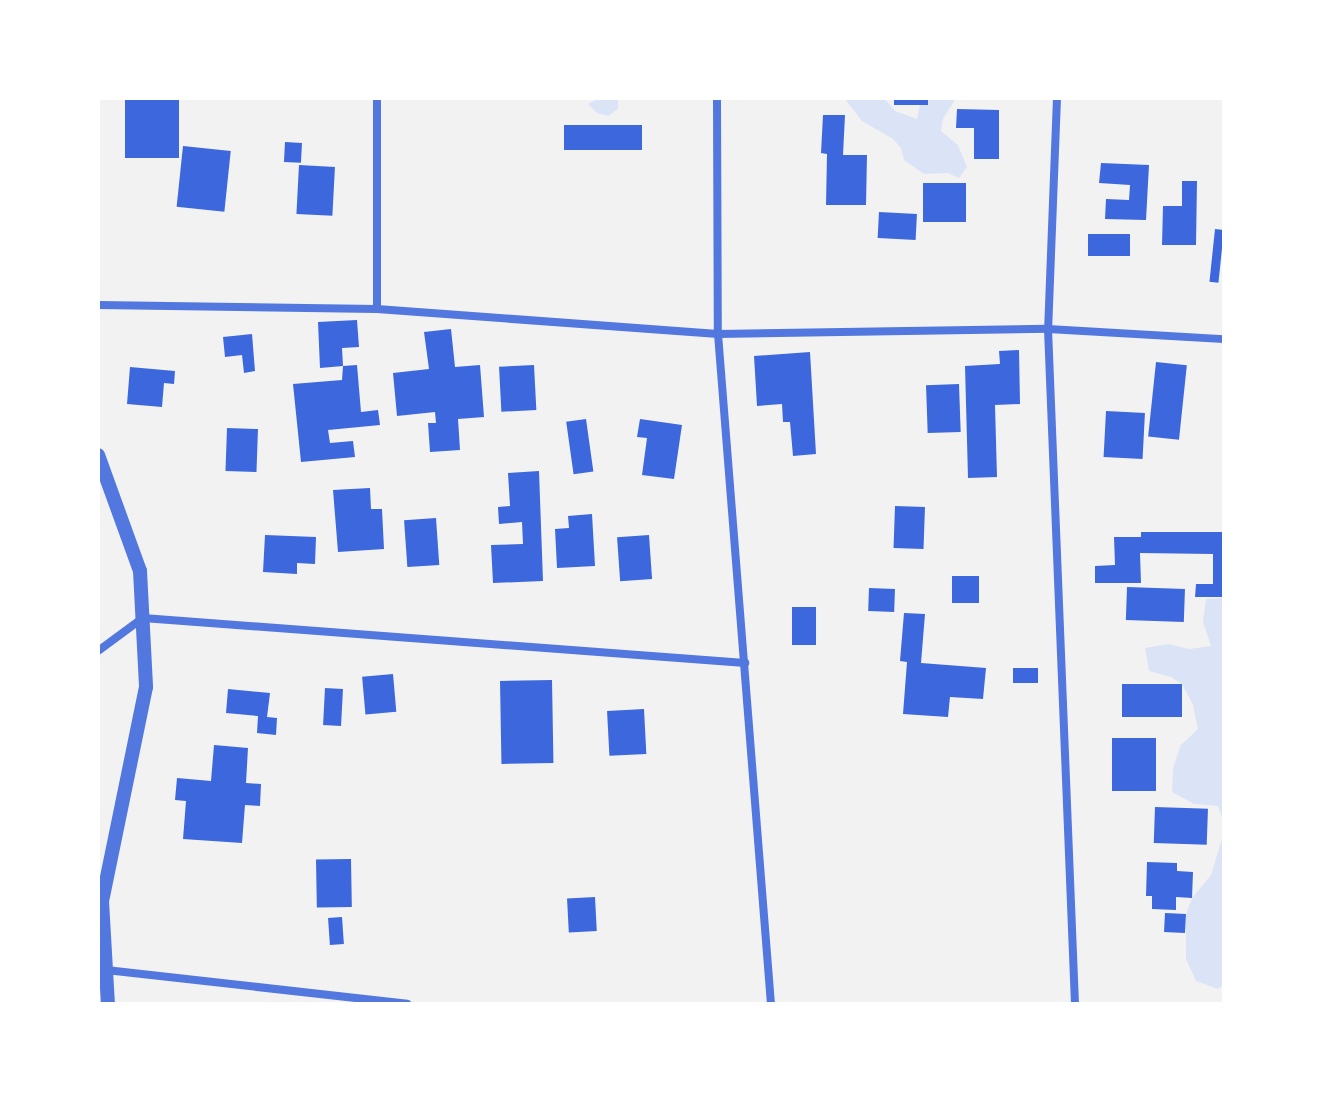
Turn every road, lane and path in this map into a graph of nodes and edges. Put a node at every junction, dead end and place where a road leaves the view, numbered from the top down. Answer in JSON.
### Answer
{"nodes":[{"id":1,"x":377,"y":98,"type":"edge"},
{"id":2,"x":717,"y":98,"type":"edge"},
{"id":3,"x":1057,"y":98,"type":"edge"},
{"id":4,"x":98,"y":305,"type":"edge"},
{"id":5,"x":377,"y":309,"type":"junction"},
{"id":6,"x":1048,"y":329,"type":"junction"},
{"id":7,"x":718,"y":334,"type":"junction"},
{"id":8,"x":1224,"y":339,"type":"edge"},
{"id":9,"x":98,"y":455,"type":"edge"},
{"id":10,"x":143,"y":618,"type":"junction"},
{"id":11,"x":98,"y":651,"type":"edge"},
{"id":12,"x":745,"y":663,"type":"junction"},
{"id":13,"x":106,"y":970,"type":"junction"},
{"id":14,"x":108,"y":1004,"type":"edge"},
{"id":15,"x":407,"y":1004,"type":"edge"},
{"id":16,"x":771,"y":1004,"type":"edge"},
{"id":17,"x":1075,"y":1004,"type":"edge"}],
"edges":[{"from":1,"to":5,"type":"street"},
{"from":2,"to":7,"type":"street"},
{"from":3,"to":6,"type":"street"},
{"from":4,"to":5,"type":"street"},
{"from":5,"to":7,"type":"street"},
{"from":6,"to":7,"type":"street"},
{"from":6,"to":8,"type":"street"},
{"from":6,"to":17,"type":"street"},
{"from":7,"to":12,"type":"street"},
{"from":9,"to":10,"type":"street"},
{"from":10,"to":11,"type":"street"},
{"from":10,"to":12,"type":"street"},
{"from":10,"to":13,"type":"street"},
{"from":12,"to":16,"type":"street"},
{"from":13,"to":14,"type":"street"},
{"from":13,"to":15,"type":"street"}]}
